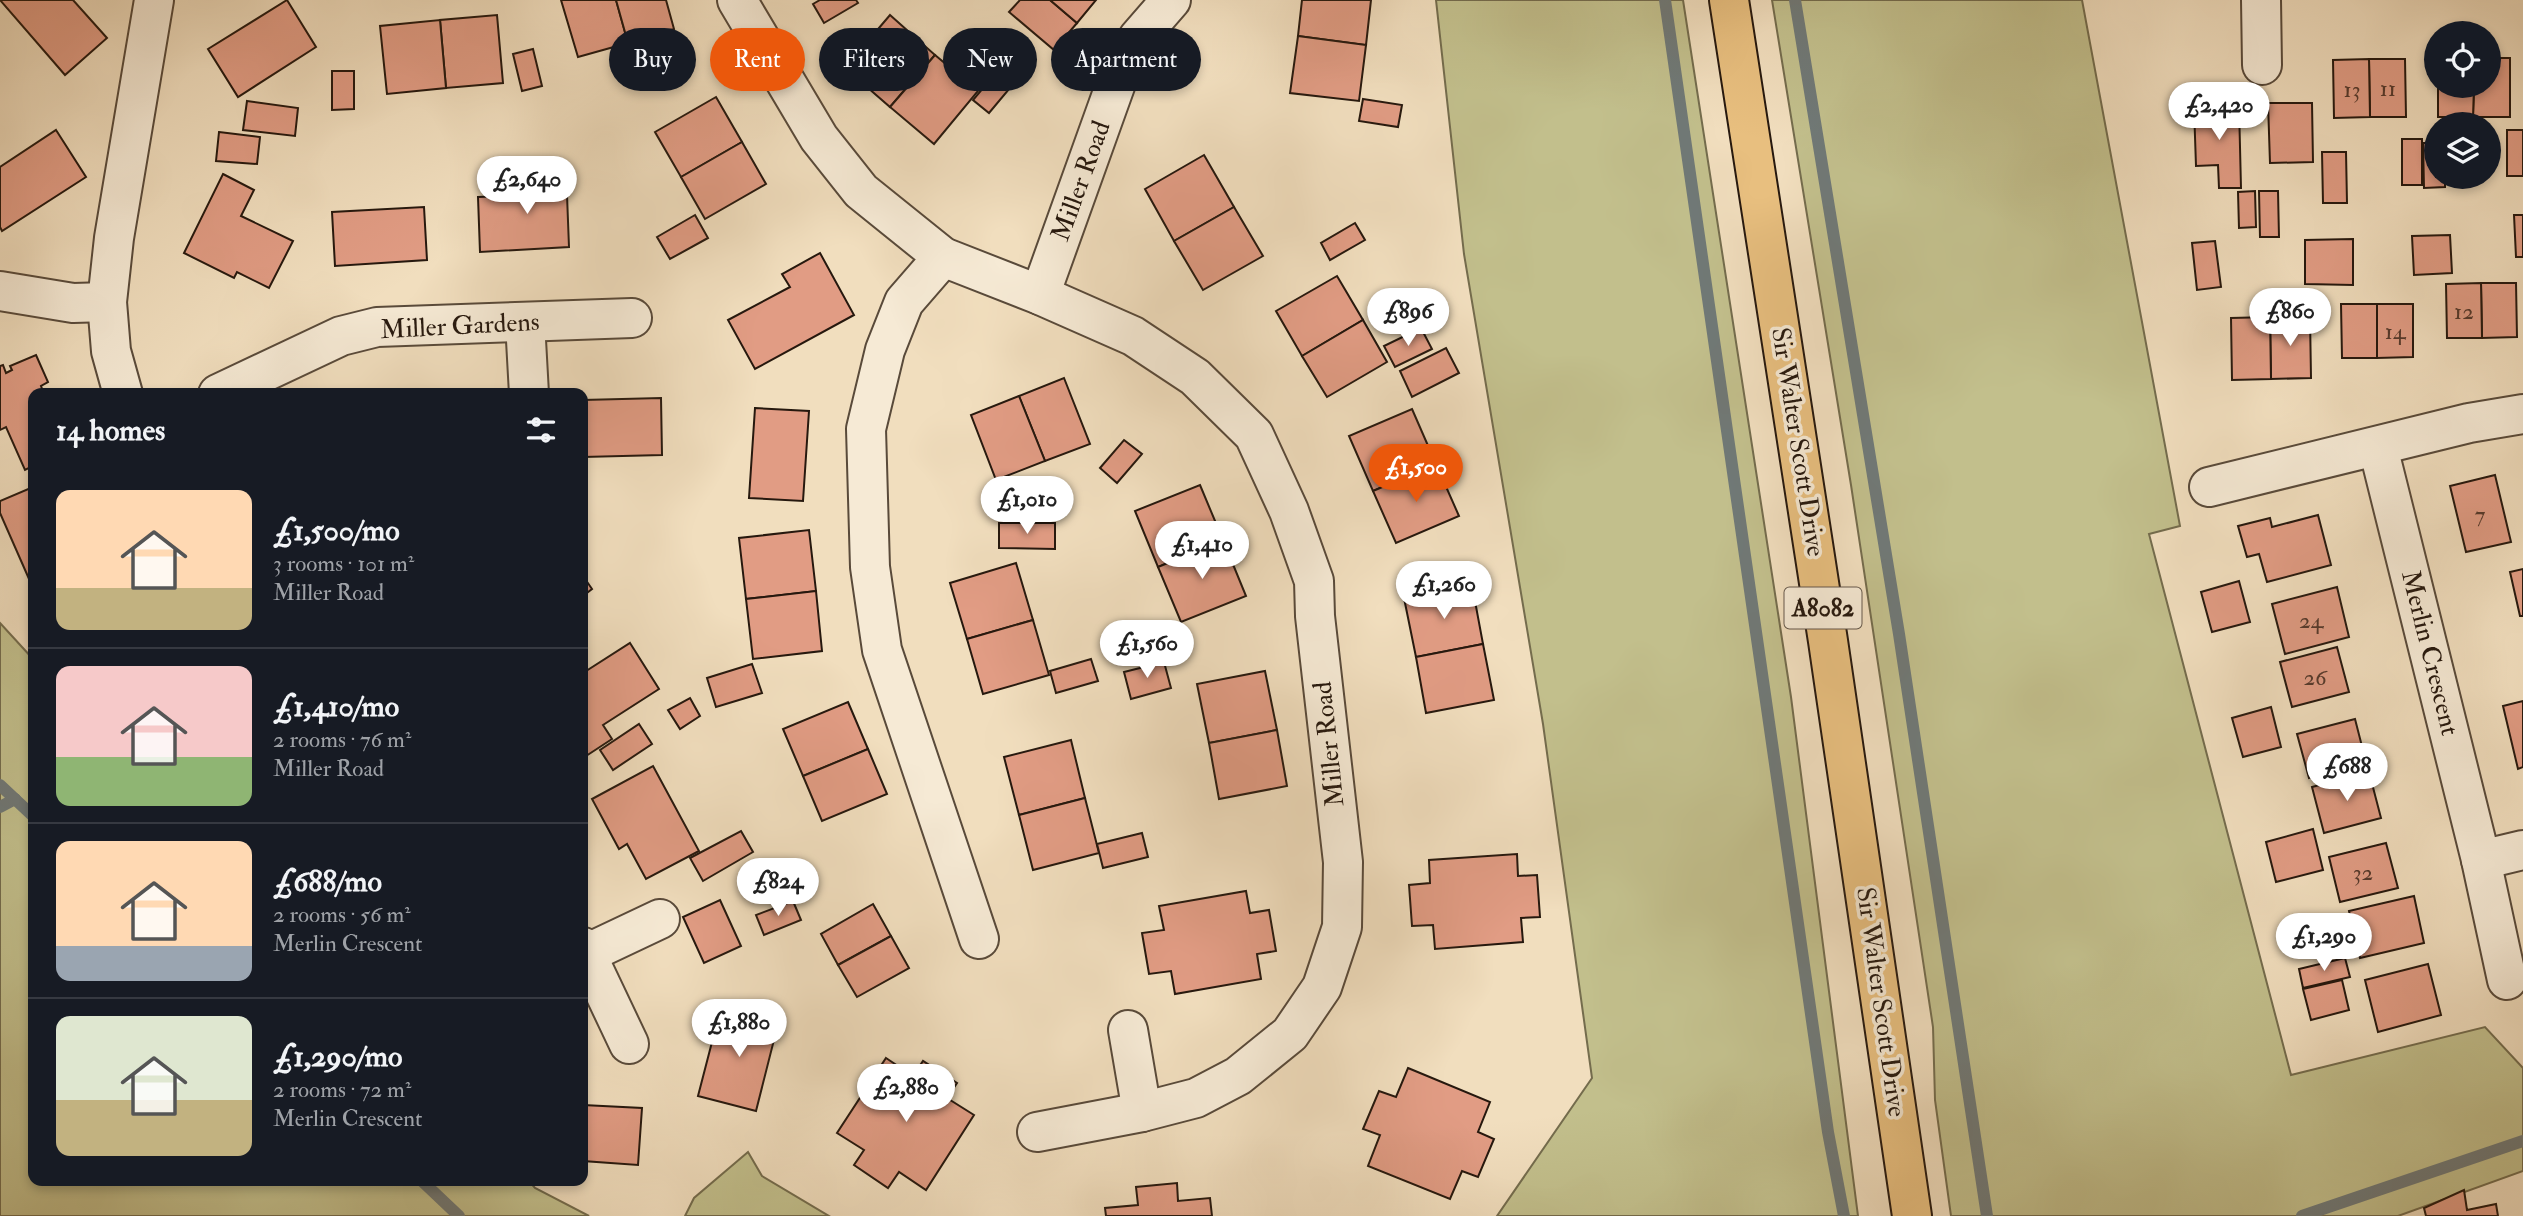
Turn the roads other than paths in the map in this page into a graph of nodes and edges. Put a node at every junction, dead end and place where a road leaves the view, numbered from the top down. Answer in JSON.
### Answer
{"nodes":[{"id":1,"x":154,"y":0,"type":"edge"},
{"id":2,"x":737,"y":0,"type":"edge"},
{"id":3,"x":1171,"y":0,"type":"edge"},
{"id":4,"x":1729,"y":0,"type":"edge"},
{"id":5,"x":2261,"y":0,"type":"edge"},
{"id":6,"x":2262,"y":65,"type":"dead end"},
{"id":7,"x":943,"y":257,"type":"junction"},
{"id":8,"x":0,"y":291,"type":"edge"},
{"id":9,"x":1040,"y":295,"type":"junction"},
{"id":10,"x":107,"y":302,"type":"junction"},
{"id":11,"x":632,"y":318,"type":"dead end"},
{"id":12,"x":525,"y":323,"type":"junction"},
{"id":13,"x":121,"y":388,"type":"edge"},
{"id":14,"x":231,"y":388,"type":"edge"},
{"id":15,"x":529,"y":388,"type":"edge"},
{"id":16,"x":2523,"y":414,"type":"edge"},
{"id":17,"x":2378,"y":447,"type":"junction"},
{"id":18,"x":2209,"y":487,"type":"dead end"},
{"id":19,"x":2523,"y":850,"type":"edge"},
{"id":20,"x":2481,"y":860,"type":"junction"},
{"id":21,"x":660,"y":919,"type":"dead end"},
{"id":22,"x":979,"y":939,"type":"dead end"},
{"id":23,"x":588,"y":949,"type":"edge"},
{"id":24,"x":588,"y":956,"type":"edge"},
{"id":25,"x":2507,"y":980,"type":"dead end"},
{"id":26,"x":1128,"y":1030,"type":"dead end"},
{"id":27,"x":629,"y":1044,"type":"dead end"},
{"id":28,"x":1142,"y":1112,"type":"junction"},
{"id":29,"x":1037,"y":1132,"type":"dead end"},
{"id":30,"x":1912,"y":1216,"type":"edge"}],
"edges":[{"from":1,"to":10,"type":"street"},
{"from":2,"to":7,"type":"street","name":"Miller Road"},
{"from":3,"to":9,"type":"street","name":"Miller Road"},
{"from":4,"to":30,"type":"main road","name":"Sir Walter Scott Drive","number":"A8082"},
{"from":5,"to":6,"type":"street"},
{"from":7,"to":9,"type":"street","name":"Miller Road"},
{"from":7,"to":22,"type":"street"},
{"from":8,"to":10,"type":"street"},
{"from":9,"to":28,"type":"street","name":"Miller Road"},
{"from":10,"to":13,"type":"street"},
{"from":11,"to":12,"type":"street","name":"Miller Gardens"},
{"from":12,"to":14,"type":"street","name":"Miller Gardens"},
{"from":12,"to":15,"type":"street"},
{"from":16,"to":17,"type":"street"},
{"from":17,"to":18,"type":"street"},
{"from":17,"to":20,"type":"street","name":"Merlin Crescent"},
{"from":19,"to":20,"type":"street"},
{"from":20,"to":25,"type":"street","name":"Merlin Crescent"},
{"from":21,"to":23,"type":"street"},
{"from":24,"to":27,"type":"street"},
{"from":26,"to":28,"type":"street"},
{"from":28,"to":29,"type":"street","name":"Miller Road"}]}
